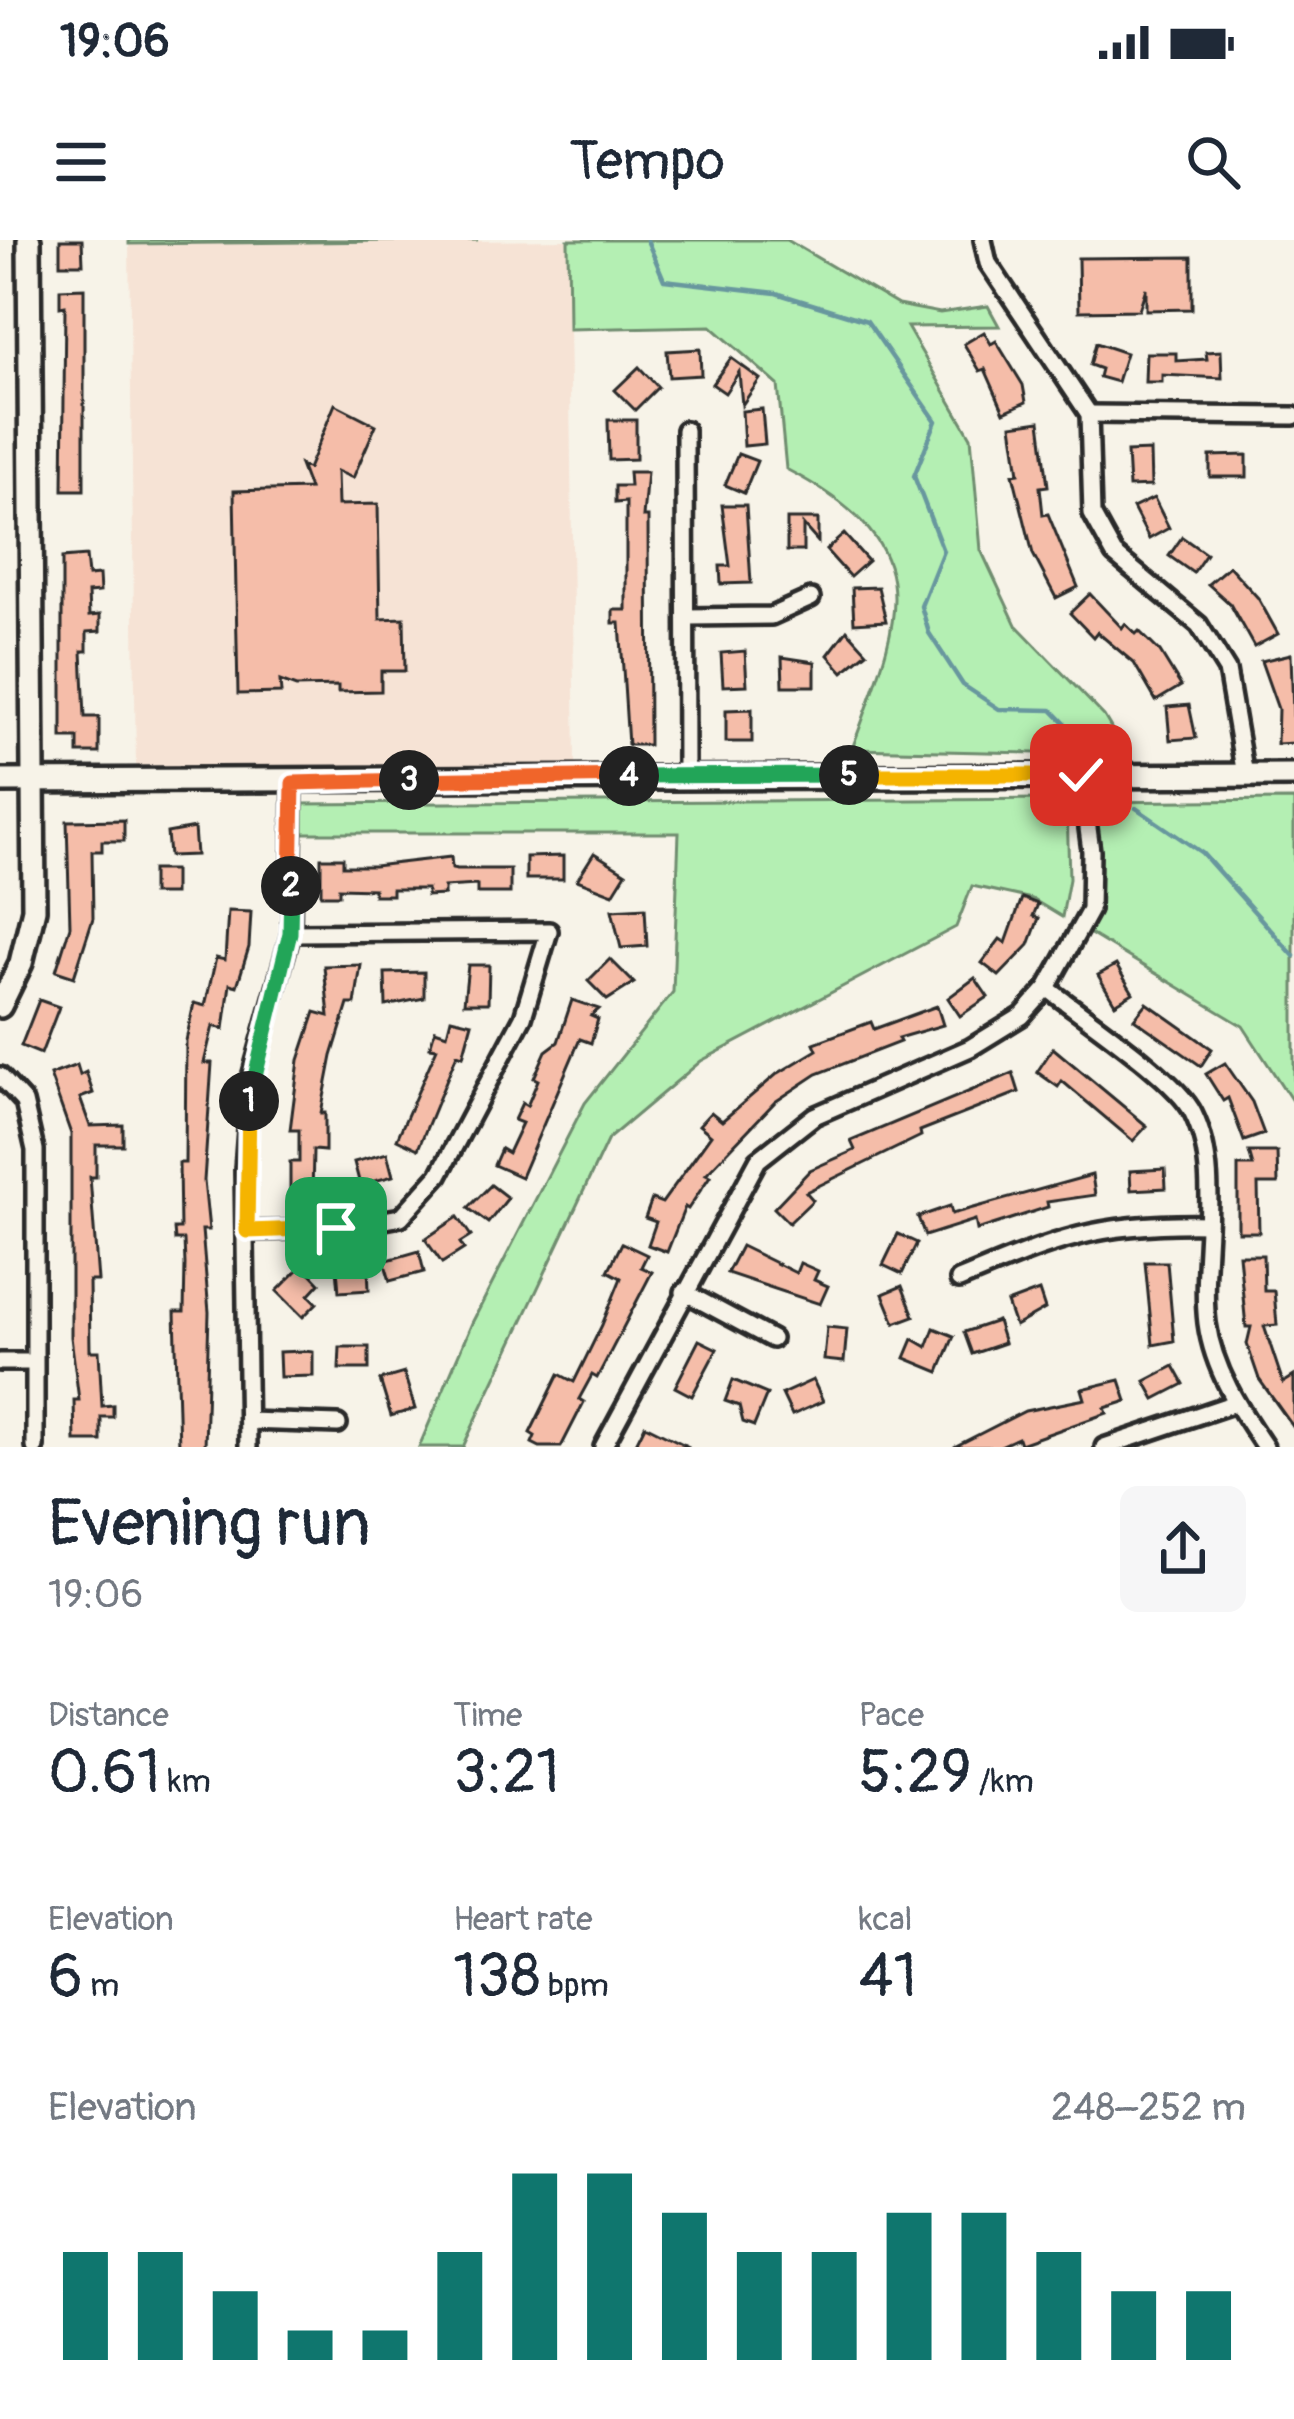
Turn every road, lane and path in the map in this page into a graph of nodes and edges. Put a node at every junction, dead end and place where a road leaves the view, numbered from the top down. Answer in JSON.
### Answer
{"nodes":[{"id":1,"x":29,"y":240,"type":"edge"},
{"id":2,"x":983,"y":240,"type":"edge"},
{"id":3,"x":1089,"y":413,"type":"junction"},
{"id":4,"x":1294,"y":416,"type":"edge"},
{"id":5,"x":685,"y":430,"type":"dead end"},
{"id":6,"x":811,"y":598,"type":"dead end"},
{"id":7,"x":686,"y":617,"type":"junction"},
{"id":8,"x":686,"y":775,"type":"junction"},
{"id":9,"x":1081,"y":775,"type":"junction"},
{"id":10,"x":1245,"y":775,"type":"junction"},
{"id":11,"x":1294,"y":776,"type":"edge"},
{"id":12,"x":0,"y":781,"type":"edge"},
{"id":13,"x":33,"y":781,"type":"junction"},
{"id":14,"x":293,"y":783,"type":"junction"},
{"id":15,"x":290,"y":933,"type":"junction"},
{"id":16,"x":1047,"y":988,"type":"junction"},
{"id":17,"x":0,"y":1006,"type":"edge"},
{"id":18,"x":0,"y":1076,"type":"edge"},
{"id":19,"x":1207,"y":1224,"type":"junction"},
{"id":20,"x":247,"y":1231,"type":"junction"},
{"id":21,"x":959,"y":1280,"type":"dead end"},
{"id":22,"x":684,"y":1292,"type":"junction"},
{"id":23,"x":772,"y":1339,"type":"dead end"},
{"id":24,"x":0,"y":1362,"type":"edge"},
{"id":25,"x":34,"y":1362,"type":"junction"},
{"id":26,"x":1235,"y":1403,"type":"junction"},
{"id":27,"x":248,"y":1421,"type":"junction"},
{"id":28,"x":338,"y":1424,"type":"dead end"},
{"id":29,"x":35,"y":1447,"type":"edge"},
{"id":30,"x":248,"y":1447,"type":"edge"},
{"id":31,"x":603,"y":1447,"type":"edge"},
{"id":32,"x":1105,"y":1447,"type":"edge"},
{"id":33,"x":1265,"y":1447,"type":"edge"}],
"edges":[{"from":1,"to":13,"type":"street"},
{"from":2,"to":3,"type":"street"},
{"from":3,"to":4,"type":"street"},
{"from":3,"to":10,"type":"street"},
{"from":5,"to":7,"type":"street"},
{"from":6,"to":7,"type":"street"},
{"from":7,"to":8,"type":"street"},
{"from":8,"to":9,"type":"street"},
{"from":8,"to":14,"type":"street"},
{"from":9,"to":10,"type":"street"},
{"from":9,"to":16,"type":"street"},
{"from":10,"to":11,"type":"street"},
{"from":12,"to":13,"type":"street"},
{"from":13,"to":14,"type":"street"},
{"from":13,"to":17,"type":"street"},
{"from":14,"to":15,"type":"street"},
{"from":15,"to":20,"type":"street"},
{"from":15,"to":20,"type":"street"},
{"from":16,"to":19,"type":"street"},
{"from":16,"to":22,"type":"street"},
{"from":18,"to":25,"type":"street"},
{"from":19,"to":21,"type":"street"},
{"from":19,"to":26,"type":"street"},
{"from":20,"to":27,"type":"street"},
{"from":22,"to":23,"type":"street"},
{"from":22,"to":31,"type":"street"},
{"from":24,"to":25,"type":"street"},
{"from":25,"to":29,"type":"street"},
{"from":26,"to":32,"type":"street"},
{"from":26,"to":33,"type":"street"},
{"from":27,"to":28,"type":"street"},
{"from":27,"to":30,"type":"street"}]}
